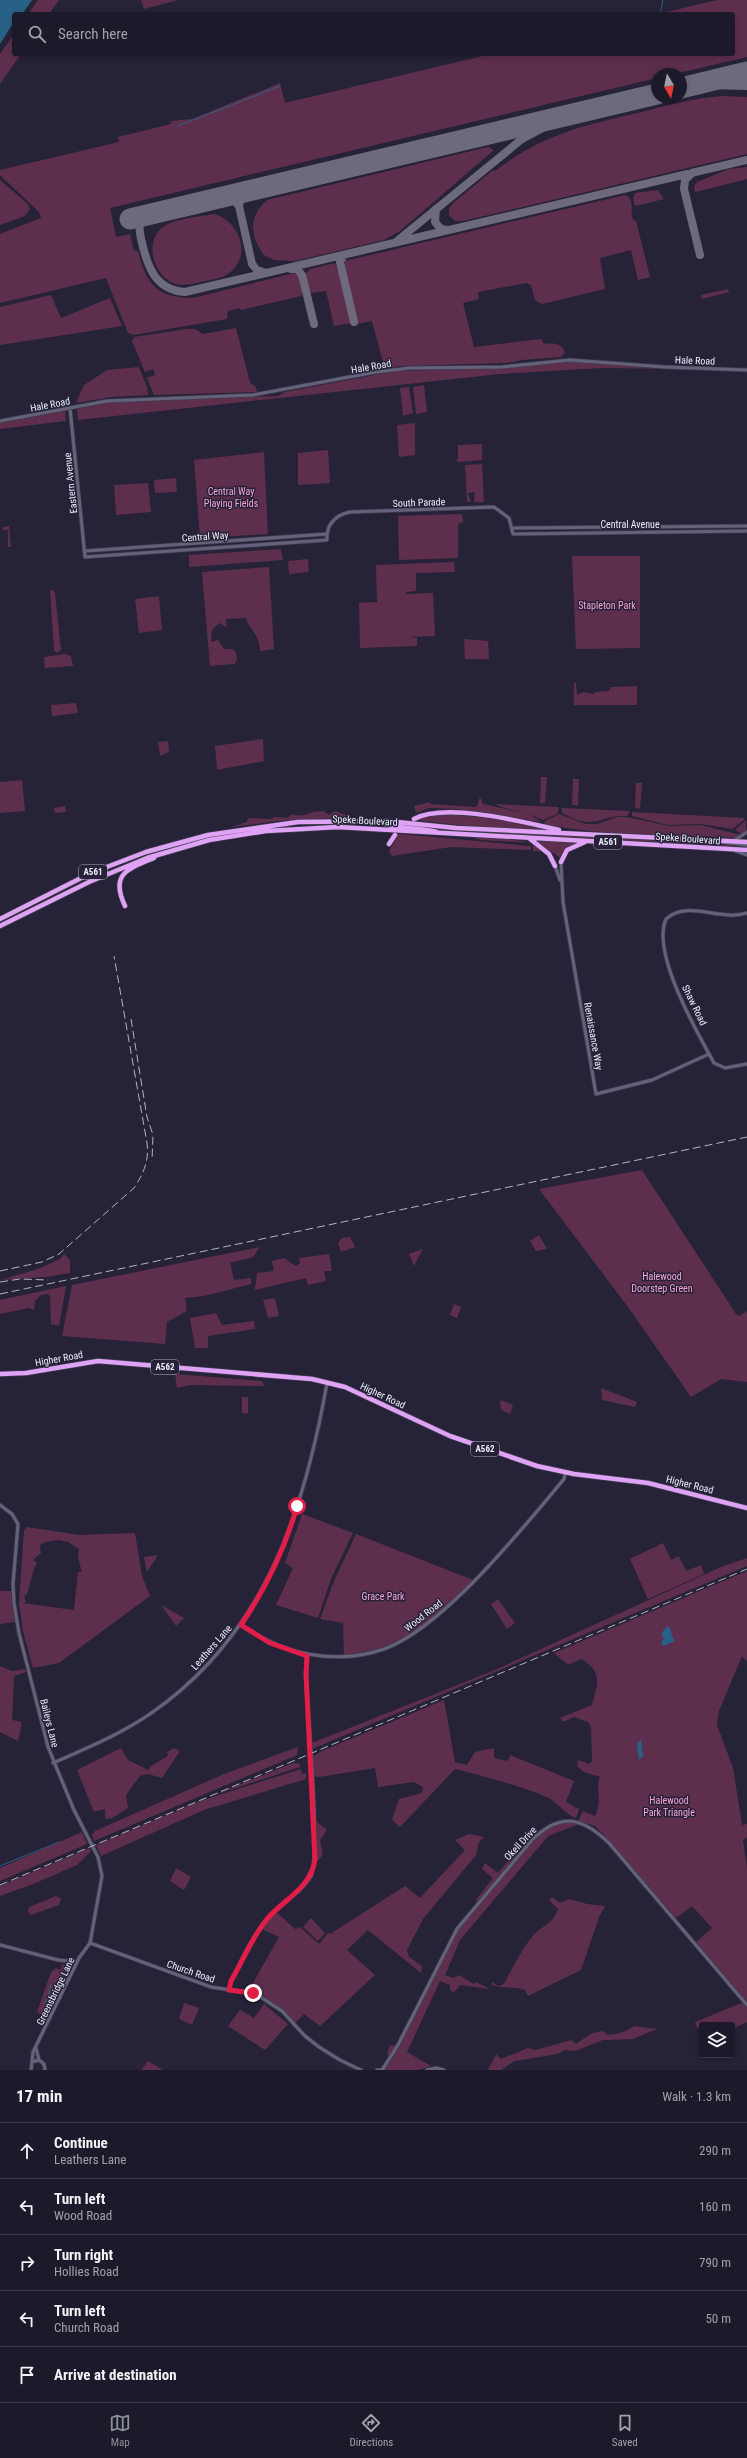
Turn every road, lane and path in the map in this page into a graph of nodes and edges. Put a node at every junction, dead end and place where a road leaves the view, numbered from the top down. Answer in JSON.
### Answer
{"nodes":[{"id":1,"x":747,"y":370,"type":"edge"},
{"id":2,"x":70,"y":408,"type":"junction"},
{"id":3,"x":0,"y":421,"type":"edge"},
{"id":4,"x":747,"y":526,"type":"edge"},
{"id":5,"x":513,"y":528,"type":"junction"},
{"id":6,"x":747,"y":531,"type":"edge"},
{"id":7,"x":327,"y":534,"type":"junction"},
{"id":8,"x":85,"y":552,"type":"junction"},
{"id":9,"x":85,"y":557,"type":"joint"},
{"id":10,"x":414,"y":818,"type":"dead end"},
{"id":11,"x":380,"y":821,"type":"junction"},
{"id":12,"x":747,"y":832,"type":"edge"},
{"id":13,"x":570,"y":833,"type":"junction"},
{"id":14,"x":442,"y":834,"type":"junction"},
{"id":15,"x":395,"y":835,"type":"dead end"},
{"id":16,"x":208,"y":837,"type":"junction"},
{"id":17,"x":528,"y":837,"type":"junction"},
{"id":18,"x":589,"y":840,"type":"junction"},
{"id":19,"x":710,"y":840,"type":"junction"},
{"id":20,"x":192,"y":841,"type":"junction"},
{"id":21,"x":733,"y":841,"type":"junction"},
{"id":22,"x":747,"y":842,"type":"edge"},
{"id":23,"x":389,"y":844,"type":"dead end"},
{"id":24,"x":747,"y":845,"type":"edge"},
{"id":25,"x":730,"y":849,"type":"junction"},
{"id":26,"x":747,"y":850,"type":"edge"},
{"id":27,"x":747,"y":855,"type":"edge"},
{"id":28,"x":561,"y":862,"type":"joint"},
{"id":29,"x":555,"y":866,"type":"joint"},
{"id":30,"x":561,"y":881,"type":"junction"},
{"id":31,"x":124,"y":906,"type":"dead end"},
{"id":32,"x":747,"y":913,"type":"edge"},
{"id":33,"x":0,"y":919,"type":"edge"},
{"id":34,"x":0,"y":926,"type":"edge"},
{"id":35,"x":709,"y":1054,"type":"junction"},
{"id":36,"x":747,"y":1064,"type":"edge"},
{"id":37,"x":0,"y":1374,"type":"edge"},
{"id":38,"x":328,"y":1382,"type":"junction"},
{"id":39,"x":565,"y":1473,"type":"junction"},
{"id":40,"x":0,"y":1505,"type":"edge"},
{"id":41,"x":747,"y":1508,"type":"edge"},
{"id":42,"x":241,"y":1625,"type":"junction"},
{"id":43,"x":307,"y":1656,"type":"junction"},
{"id":44,"x":53,"y":1763,"type":"junction"},
{"id":45,"x":90,"y":1943,"type":"junction"},
{"id":46,"x":0,"y":1946,"type":"edge"},
{"id":47,"x":77,"y":1962,"type":"junction"},
{"id":48,"x":229,"y":1990,"type":"junction"},
{"id":49,"x":747,"y":2006,"type":"edge"},
{"id":50,"x":36,"y":2048,"type":"junction"},
{"id":51,"x":39,"y":2060,"type":"junction"},
{"id":52,"x":32,"y":2062,"type":"junction"},
{"id":53,"x":30,"y":2070,"type":"edge"},
{"id":54,"x":45,"y":2070,"type":"edge"},
{"id":55,"x":361,"y":2070,"type":"edge"},
{"id":56,"x":377,"y":2070,"type":"edge"},
{"id":57,"x":383,"y":2070,"type":"edge"},
{"id":58,"x":427,"y":2070,"type":"edge"},
{"id":59,"x":444,"y":2070,"type":"edge"}],
"edges":[{"from":1,"to":2,"type":"street","name":"Hale Road"},
{"from":2,"to":3,"type":"street","name":"Hale Road"},
{"from":2,"to":8,"type":"street","name":"Eastern Avenue"},
{"from":4,"to":5,"type":"street","name":"Central Avenue"},
{"from":5,"to":6,"type":"street","name":"Central Avenue"},
{"from":5,"to":7,"type":"street","name":"South Parade"},
{"from":7,"to":8,"type":"street","name":"Central Way"},
{"from":7,"to":9,"type":"street","name":"Central Way"},
{"from":8,"to":9,"type":"street","name":"Eastern Avenue"},
{"from":10,"to":13,"type":"highway"},
{"from":11,"to":13,"type":"highway","name":"Speke Boulevard","number":"A561"},
{"from":11,"to":14,"type":"highway","number":"A561"},
{"from":11,"to":16,"type":"highway","name":"Speke Boulevard","number":"A561"},
{"from":12,"to":21,"type":"street"},
{"from":13,"to":19,"type":"highway","name":"Speke Boulevard","number":"A561"},
{"from":14,"to":16,"type":"highway","name":"Speke Boulevard","number":"A561"},
{"from":14,"to":17,"type":"highway","name":"Speke Boulevard","number":"A561"},
{"from":15,"to":23,"type":"highway"},
{"from":16,"to":20,"type":"highway","name":"Speke Boulevard","number":"A561"},
{"from":17,"to":18,"type":"highway","name":"Speke Boulevard","number":"A561"},
{"from":17,"to":29,"type":"highway"},
{"from":18,"to":25,"type":"highway","name":"Speke Boulevard","number":"A561"},
{"from":18,"to":28,"type":"highway"},
{"from":19,"to":21,"type":"highway","name":"Speke Boulevard","number":"A561"},
{"from":19,"to":24,"type":"street","number":"A561"},
{"from":20,"to":31,"type":"highway"},
{"from":20,"to":33,"type":"highway","name":"Speke Boulevard","number":"A561"},
{"from":20,"to":34,"type":"highway","name":"Speke Boulevard","number":"A561"},
{"from":21,"to":22,"type":"highway","name":"Speke Boulevard","number":"A561"},
{"from":25,"to":26,"type":"highway","name":"Speke Boulevard","number":"A561"},
{"from":25,"to":27,"type":"street"},
{"from":28,"to":30,"type":"street","name":"Renaissance Way"},
{"from":29,"to":30,"type":"street"},
{"from":30,"to":35,"type":"street","name":"Renaissance Way"},
{"from":32,"to":35,"type":"street","name":"Shaw Road"},
{"from":35,"to":36,"type":"street","name":"Shaw Road"},
{"from":37,"to":38,"type":"highway","name":"Higher Road","number":"A562"},
{"from":38,"to":39,"type":"highway","name":"Higher Road","number":"A562"},
{"from":38,"to":42,"type":"street","name":"Leathers Lane"},
{"from":39,"to":41,"type":"highway","name":"Higher Road","number":"A562"},
{"from":39,"to":43,"type":"street","name":"Wood Road"},
{"from":40,"to":44,"type":"street","name":"Baileys Lane"},
{"from":42,"to":43,"type":"street","name":"Wood Road"},
{"from":42,"to":44,"type":"street","name":"Leathers Lane"},
{"from":43,"to":48,"type":"street"},
{"from":44,"to":45,"type":"street","name":"Baileys Lane"},
{"from":45,"to":47,"type":"street","name":"Greensbridge Lane"},
{"from":45,"to":48,"type":"street","name":"Church Road"},
{"from":46,"to":47,"type":"street"},
{"from":47,"to":50,"type":"street","name":"Greensbridge Lane"},
{"from":48,"to":55,"type":"street","name":"Church Road"},
{"from":49,"to":57,"type":"street","name":"Okell Drive"},
{"from":50,"to":51,"type":"street"},
{"from":50,"to":52,"type":"street","name":"Greensbridge Lane"},
{"from":51,"to":52,"type":"street"},
{"from":51,"to":54,"type":"street"},
{"from":52,"to":53,"type":"street","name":"Greensbridge Lane"},
{"from":56,"to":57,"type":"street"},
{"from":58,"to":59,"type":"street"}]}
